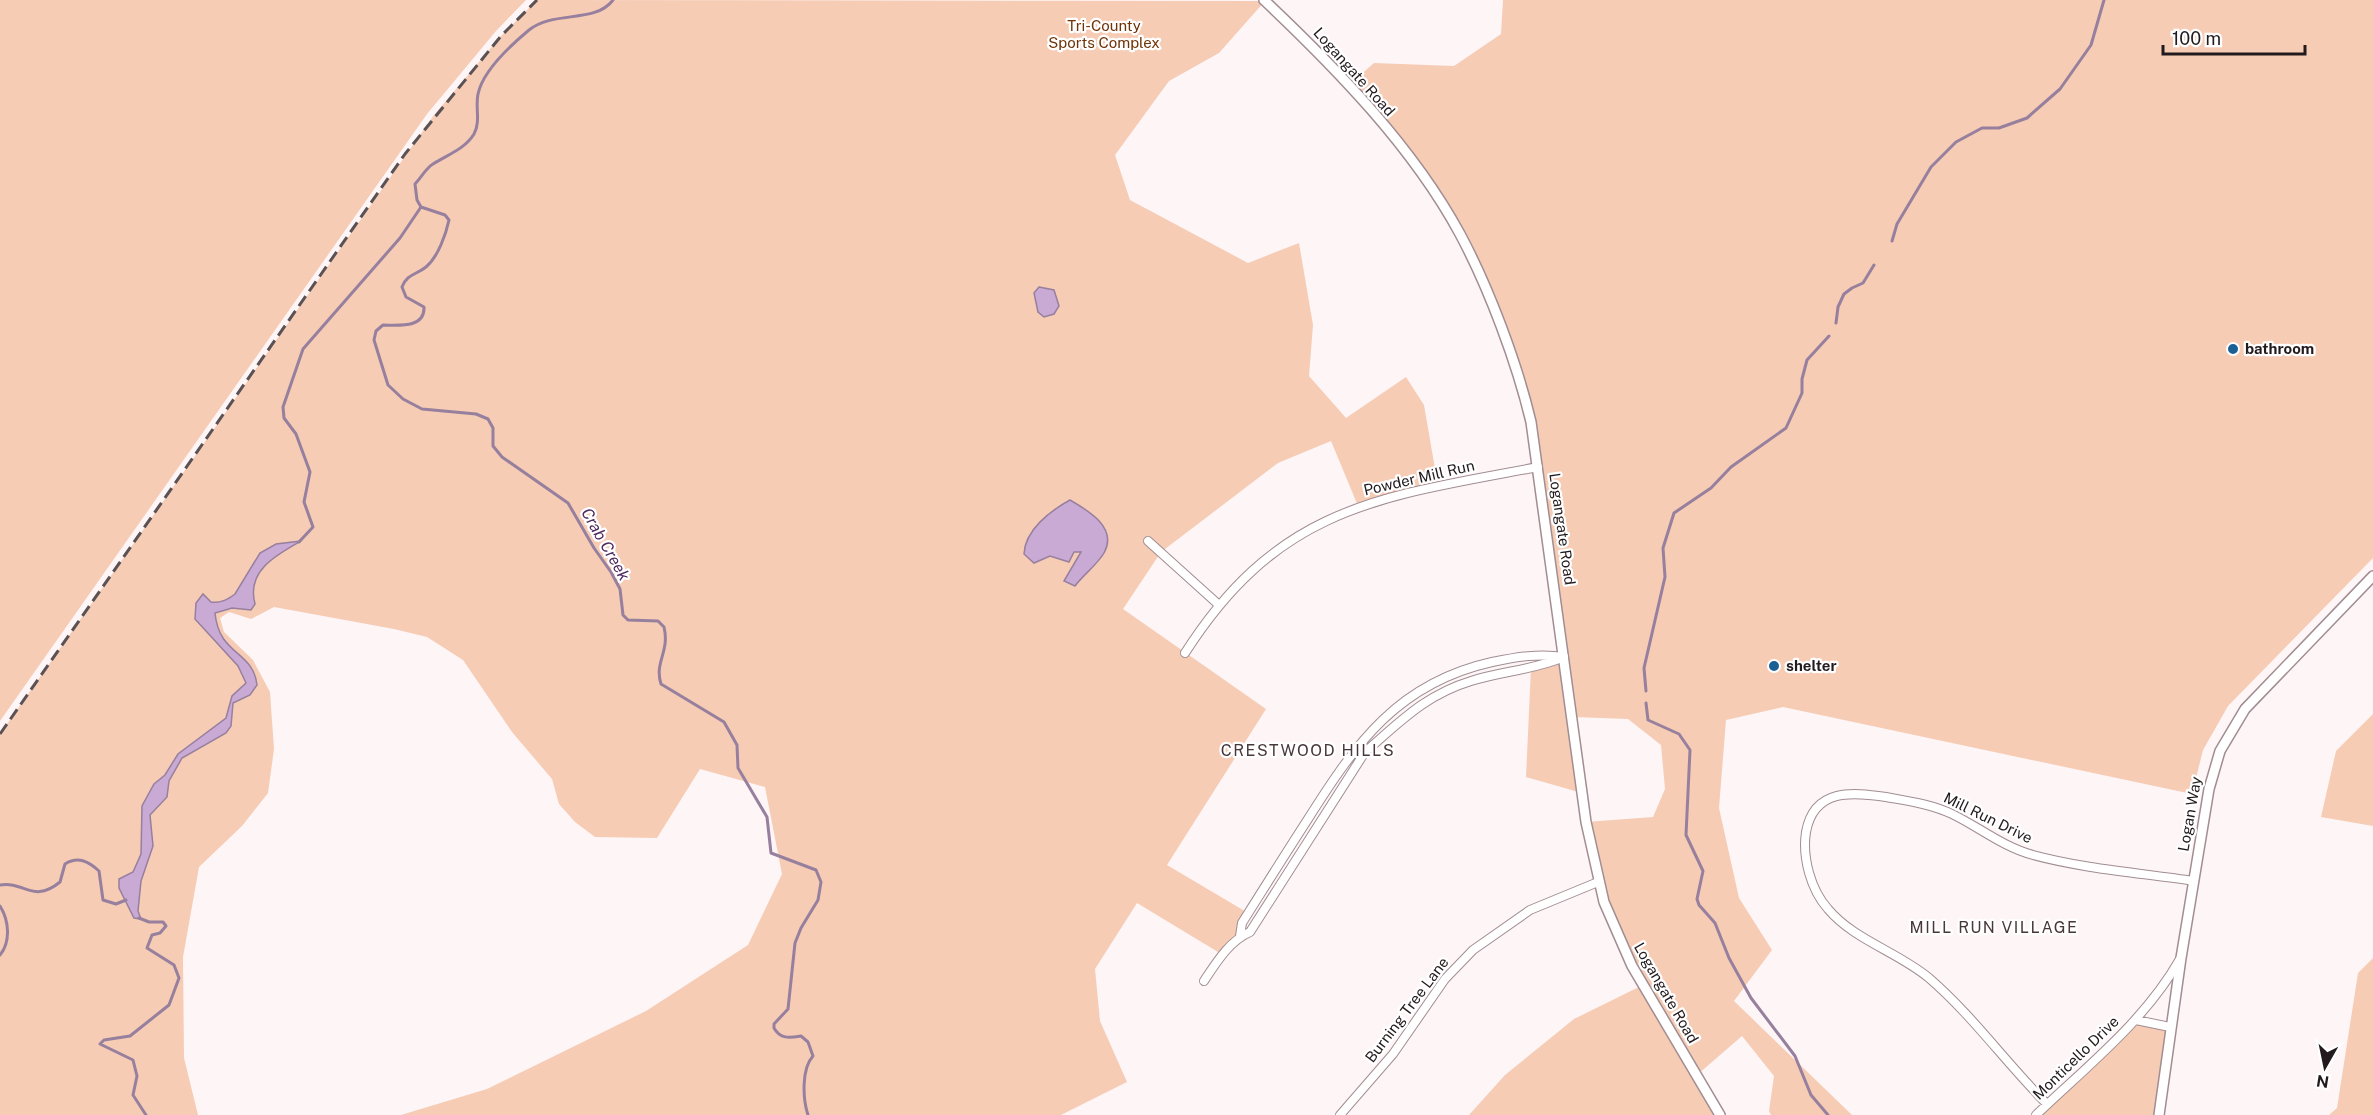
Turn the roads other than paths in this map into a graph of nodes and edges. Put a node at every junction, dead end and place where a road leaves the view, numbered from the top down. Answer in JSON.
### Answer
{"nodes":[{"id":1,"x":1264,"y":0,"type":"edge"},
{"id":2,"x":1538,"y":467,"type":"junction"},
{"id":3,"x":1148,"y":541,"type":"dead end"},
{"id":4,"x":2373,"y":576,"type":"edge"},
{"id":5,"x":1219,"y":605,"type":"junction"},
{"id":6,"x":1185,"y":654,"type":"dead end"},
{"id":7,"x":1564,"y":657,"type":"junction"},
{"id":8,"x":1358,"y":746,"type":"junction"},
{"id":9,"x":1365,"y":752,"type":"junction"},
{"id":10,"x":2194,"y":881,"type":"junction"},
{"id":11,"x":1598,"y":882,"type":"junction"},
{"id":12,"x":1240,"y":936,"type":"junction"},
{"id":13,"x":2181,"y":958,"type":"junction"},
{"id":14,"x":1204,"y":981,"type":"dead end"},
{"id":15,"x":2136,"y":1020,"type":"junction"},
{"id":16,"x":2170,"y":1027,"type":"junction"},
{"id":17,"x":2047,"y":1104,"type":"junction"},
{"id":18,"x":1340,"y":1115,"type":"edge"},
{"id":19,"x":1720,"y":1115,"type":"edge"},
{"id":20,"x":2036,"y":1115,"type":"edge"},
{"id":21,"x":2159,"y":1115,"type":"edge"}],
"edges":[{"from":1,"to":2,"type":"street","name":"Logangate Road"},
{"from":2,"to":5,"type":"street","name":"Powder Mill Run"},
{"from":2,"to":7,"type":"street","name":"Logangate Road"},
{"from":3,"to":5,"type":"street"},
{"from":4,"to":10,"type":"street","name":"Logan Way"},
{"from":5,"to":6,"type":"street","name":"Powder Mill Run"},
{"from":7,"to":8,"type":"street"},
{"from":7,"to":9,"type":"street"},
{"from":7,"to":11,"type":"street","name":"Logangate Road"},
{"from":8,"to":9,"type":"street"},
{"from":8,"to":12,"type":"street"},
{"from":9,"to":12,"type":"street"},
{"from":10,"to":13,"type":"street","name":"Logan Way"},
{"from":10,"to":17,"type":"street","name":"Mill Run Drive"},
{"from":11,"to":18,"type":"street","name":"Burning Tree Lane"},
{"from":11,"to":19,"type":"street","name":"Logangate Road"},
{"from":12,"to":14,"type":"street"},
{"from":13,"to":15,"type":"street","name":"Monticello Drive"},
{"from":13,"to":16,"type":"street","name":"Logan Way"},
{"from":15,"to":16,"type":"street","name":"Monticello Drive"},
{"from":15,"to":17,"type":"street","name":"Monticello Drive"},
{"from":16,"to":21,"type":"street","name":"Logan Way"},
{"from":17,"to":20,"type":"street","name":"Monticello Drive"}]}
